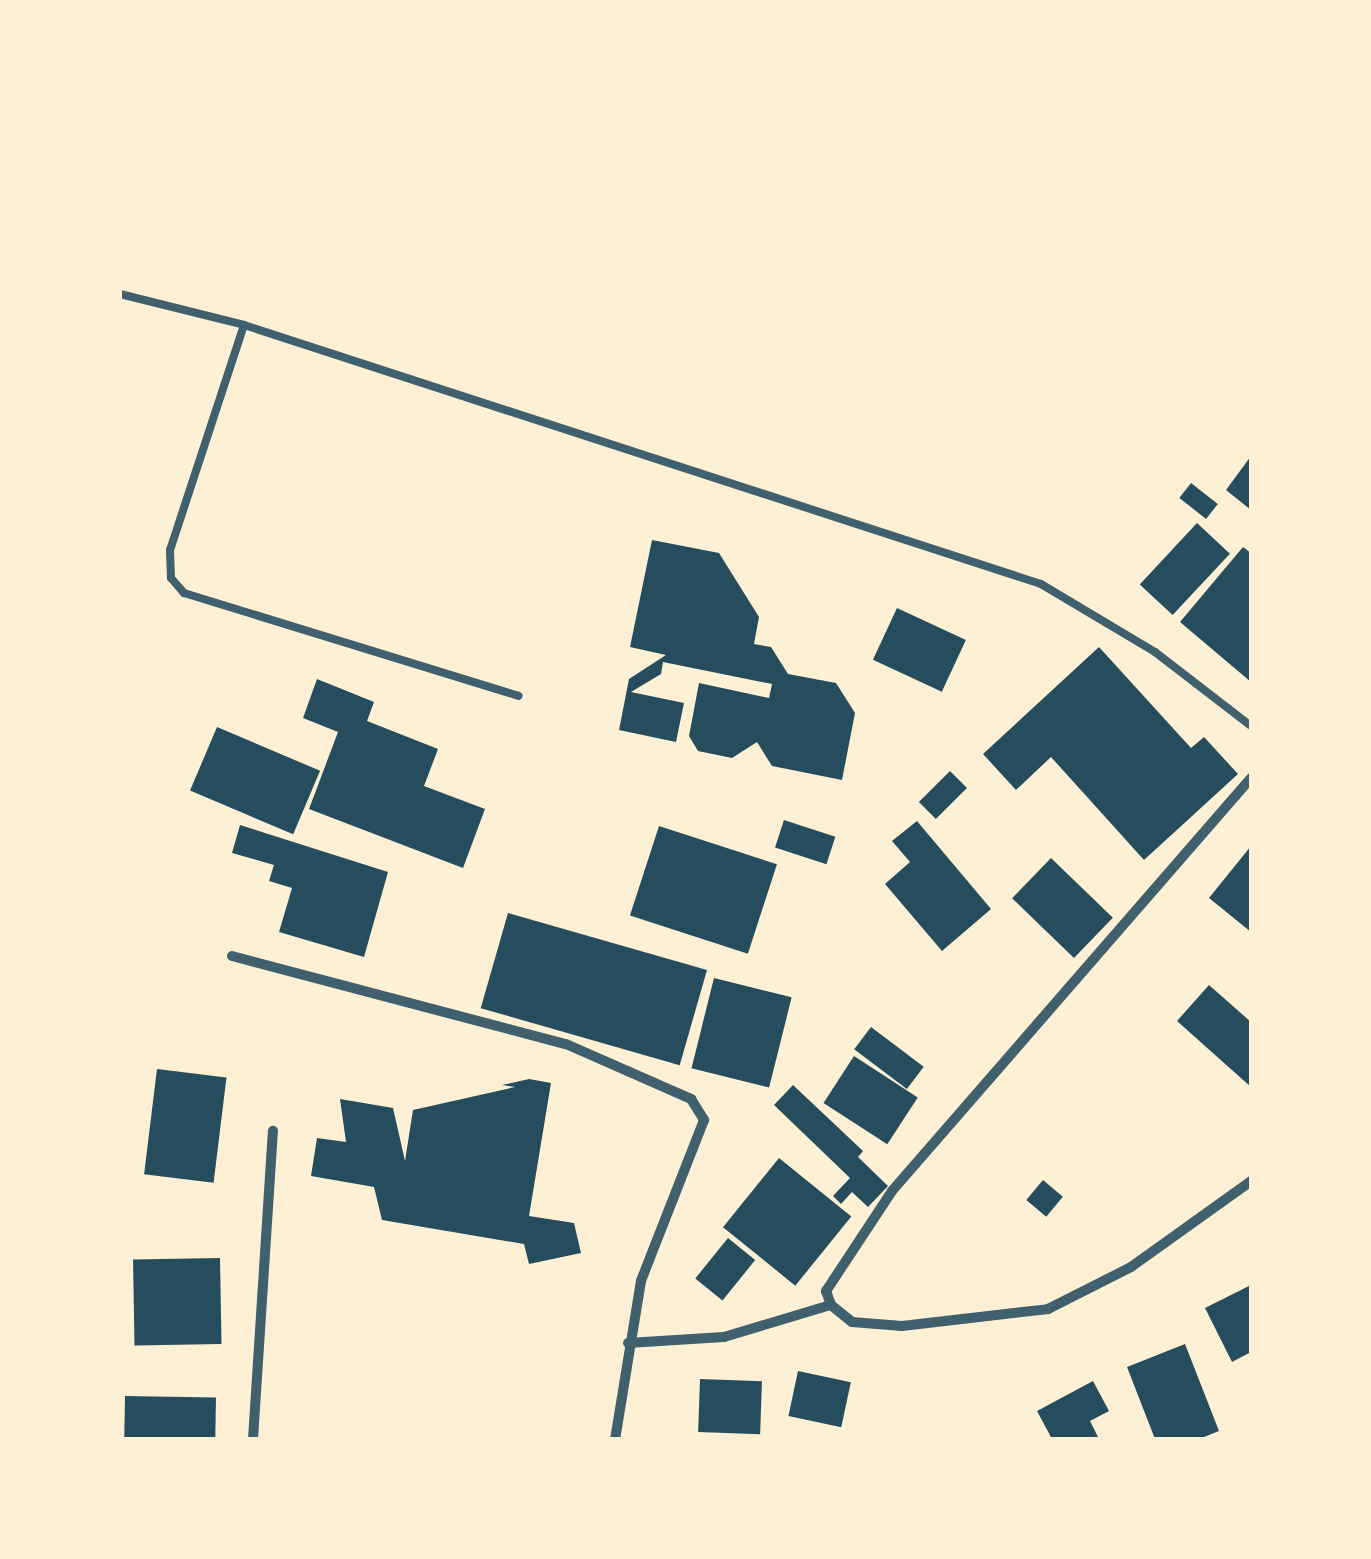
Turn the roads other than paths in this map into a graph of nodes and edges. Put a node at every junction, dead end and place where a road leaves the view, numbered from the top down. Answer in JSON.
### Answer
{"nodes":[{"id":1,"x":120,"y":294,"type":"edge"},
{"id":2,"x":244,"y":325,"type":"junction"},
{"id":3,"x":519,"y":696,"type":"dead end"},
{"id":4,"x":1251,"y":726,"type":"edge"},
{"id":5,"x":1251,"y":778,"type":"edge"},
{"id":6,"x":232,"y":956,"type":"dead end"},
{"id":7,"x":273,"y":1132,"type":"dead end"},
{"id":8,"x":1251,"y":1181,"type":"edge"},
{"id":9,"x":830,"y":1305,"type":"junction"},
{"id":10,"x":628,"y":1344,"type":"junction"},
{"id":11,"x":253,"y":1439,"type":"edge"},
{"id":12,"x":615,"y":1439,"type":"edge"}],
"edges":[{"from":1,"to":2,"type":"lane"},
{"from":2,"to":3,"type":"lane"},
{"from":2,"to":4,"type":"lane"},
{"from":5,"to":9,"type":"street"},
{"from":6,"to":10,"type":"street"},
{"from":7,"to":11,"type":"street"},
{"from":8,"to":9,"type":"street"},
{"from":9,"to":10,"type":"street"},
{"from":10,"to":12,"type":"street"}]}
